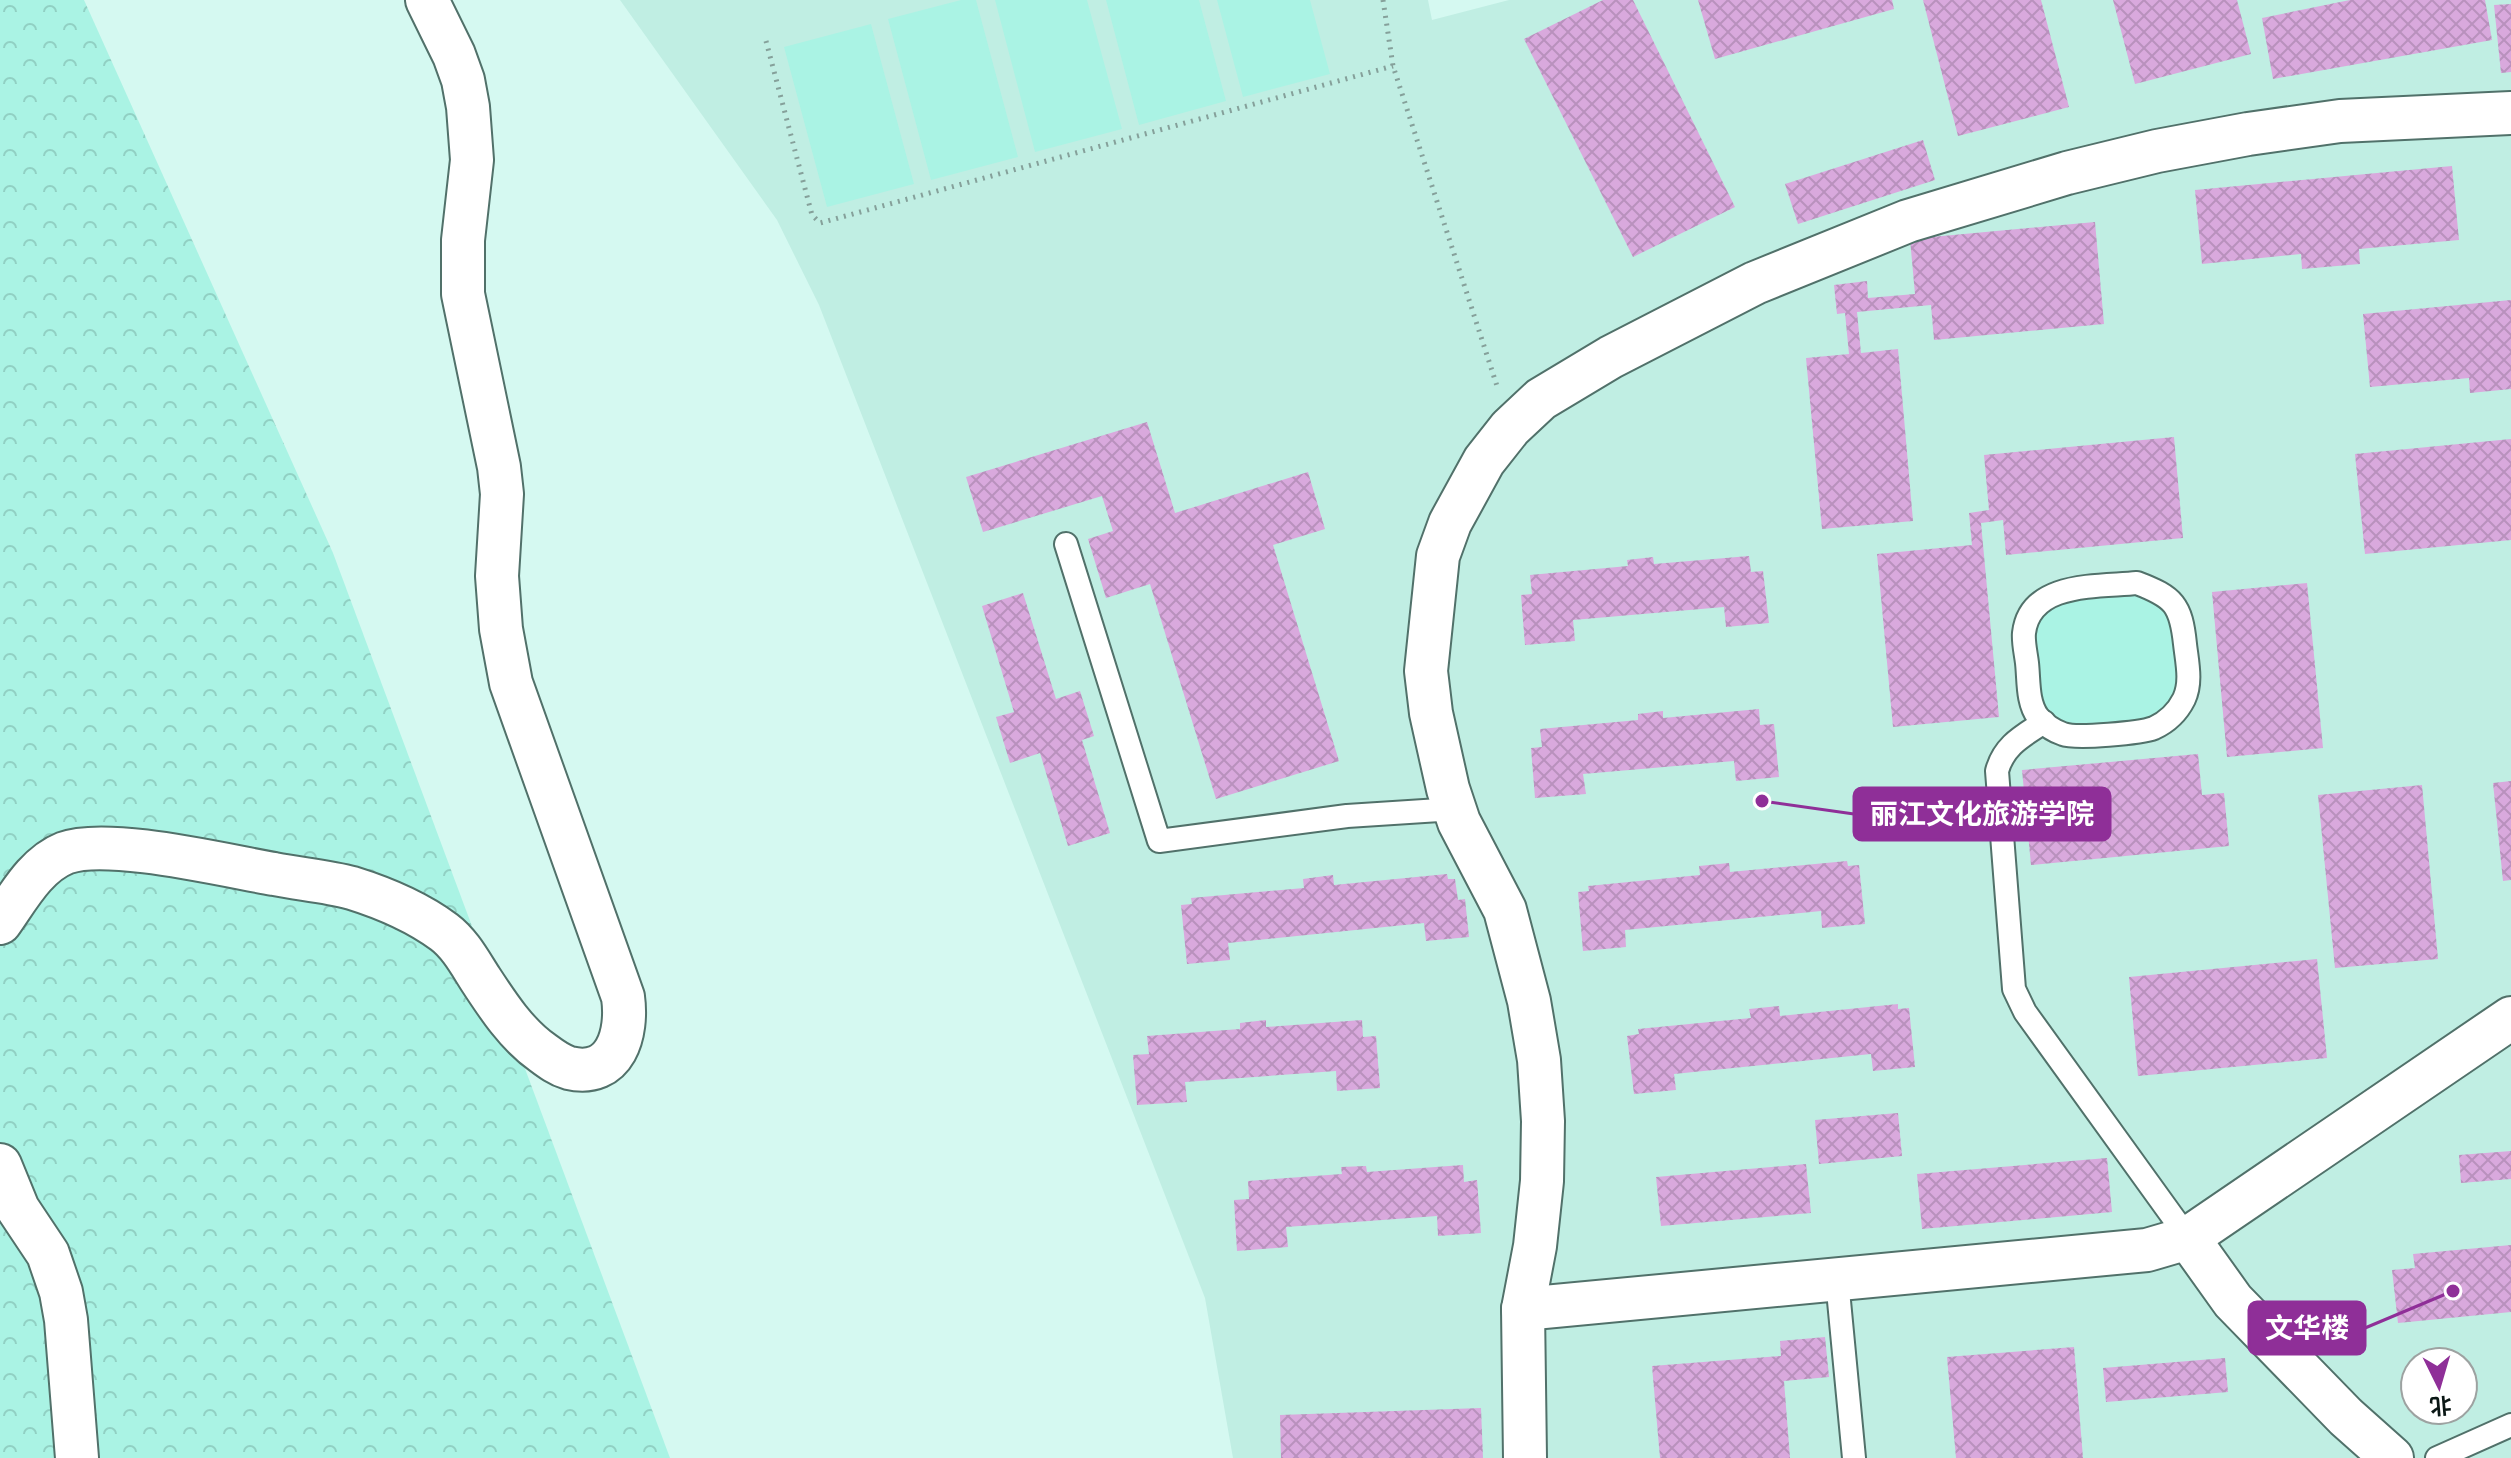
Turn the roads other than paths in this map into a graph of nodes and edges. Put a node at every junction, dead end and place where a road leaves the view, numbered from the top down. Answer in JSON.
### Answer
{"nodes":[{"id":1,"x":427,"y":0,"type":"edge"},
{"id":2,"x":2511,"y":113,"type":"edge"},
{"id":3,"x":1066,"y":544,"type":"dead end"},
{"id":4,"x":2044,"y":722,"type":"junction"},
{"id":5,"x":1455,"y":809,"type":"junction"},
{"id":6,"x":0,"y":923,"type":"edge"},
{"id":7,"x":2511,"y":1018,"type":"edge"},
{"id":8,"x":0,"y":1165,"type":"edge"},
{"id":9,"x":2188,"y":1238,"type":"junction"},
{"id":10,"x":1837,"y":1280,"type":"junction"},
{"id":11,"x":1523,"y":1309,"type":"junction"},
{"id":12,"x":2511,"y":1425,"type":"edge"},
{"id":13,"x":77,"y":1458,"type":"edge"},
{"id":14,"x":1525,"y":1458,"type":"edge"},
{"id":15,"x":1854,"y":1458,"type":"edge"},
{"id":16,"x":2392,"y":1458,"type":"edge"},
{"id":17,"x":2437,"y":1458,"type":"edge"}],
"edges":[{"from":1,"to":6,"type":"street"},
{"from":2,"to":5,"type":"street"},
{"from":3,"to":5,"type":"lane"},
{"from":4,"to":4,"type":"lane"},
{"from":4,"to":9,"type":"lane"},
{"from":5,"to":11,"type":"street"},
{"from":7,"to":9,"type":"street"},
{"from":8,"to":13,"type":"street"},
{"from":9,"to":10,"type":"street"},
{"from":9,"to":16,"type":"street"},
{"from":10,"to":11,"type":"street"},
{"from":10,"to":15,"type":"lane"},
{"from":11,"to":14,"type":"street"},
{"from":12,"to":17,"type":"lane"}]}
